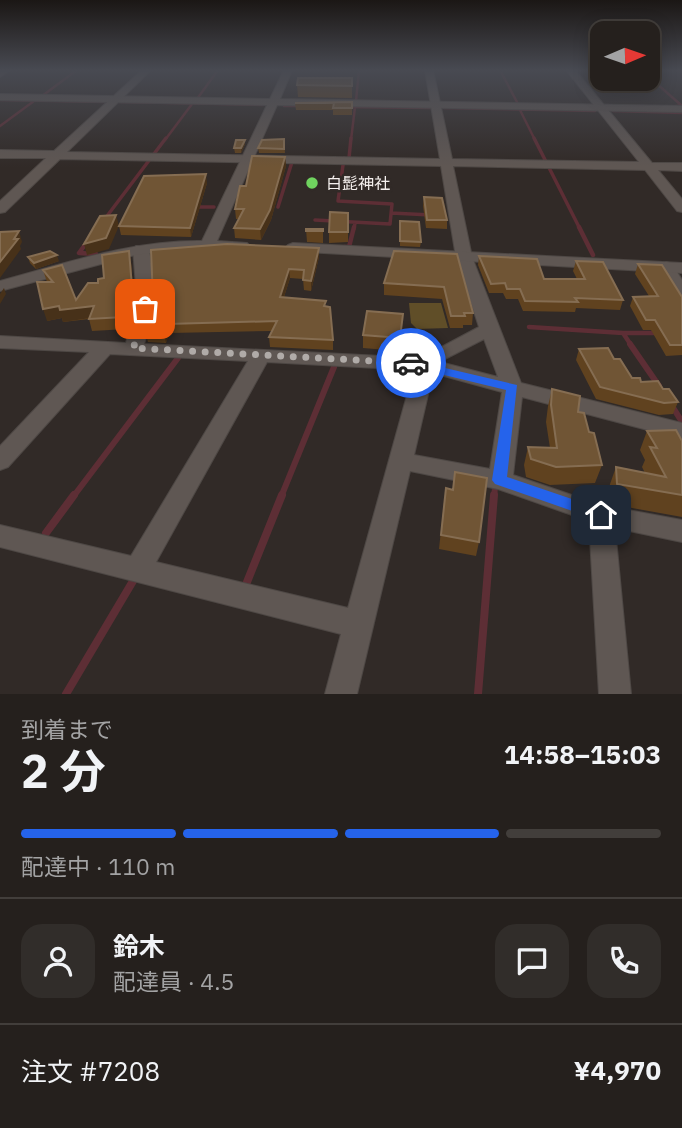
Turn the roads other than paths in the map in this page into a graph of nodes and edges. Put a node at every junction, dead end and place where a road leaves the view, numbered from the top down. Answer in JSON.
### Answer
{"nodes":[{"id":1,"x":111,"y":102,"type":"edge"},
{"id":2,"x":275,"y":102,"type":"edge"},
{"id":3,"x":296,"y":102,"type":"edge"},
{"id":4,"x":596,"y":102,"type":"edge"},
{"id":5,"x":436,"y":105,"type":"junction"},
{"id":6,"x":600,"y":108,"type":"junction"},
{"id":7,"x":682,"y":109,"type":"edge"},
{"id":8,"x":0,"y":153,"type":"edge"},
{"id":9,"x":58,"y":154,"type":"junction"},
{"id":10,"x":248,"y":158,"type":"junction"},
{"id":11,"x":448,"y":162,"type":"junction"},
{"id":12,"x":648,"y":166,"type":"junction"},
{"id":13,"x":682,"y":167,"type":"edge"},
{"id":14,"x":682,"y":208,"type":"edge"},
{"id":15,"x":0,"y":209,"type":"edge"},
{"id":16,"x":208,"y":244,"type":"junction"},
{"id":17,"x":141,"y":249,"type":"junction"},
{"id":18,"x":464,"y":257,"type":"junction"},
{"id":19,"x":674,"y":267,"type":"edge"},
{"id":20,"x":0,"y":286,"type":"edge"},
{"id":21,"x":682,"y":295,"type":"edge"},
{"id":22,"x":489,"y":328,"type":"junction"},
{"id":23,"x":0,"y":342,"type":"edge"},
{"id":24,"x":106,"y":346,"type":"junction"},
{"id":25,"x":133,"y":348,"type":"junction"},
{"id":26,"x":261,"y":355,"type":"junction"},
{"id":27,"x":425,"y":365,"type":"junction"},
{"id":28,"x":513,"y":388,"type":"junction"},
{"id":29,"x":682,"y":431,"type":"edge"},
{"id":30,"x":0,"y":461,"type":"edge"},
{"id":31,"x":402,"y":461,"type":"junction"},
{"id":32,"x":500,"y":480,"type":"junction"},
{"id":33,"x":601,"y":515,"type":"junction"},
{"id":34,"x":682,"y":531,"type":"edge"},
{"id":35,"x":0,"y":536,"type":"edge"},
{"id":36,"x":137,"y":570,"type":"junction"},
{"id":37,"x":358,"y":624,"type":"junction"},
{"id":38,"x":341,"y":694,"type":"edge"},
{"id":39,"x":615,"y":694,"type":"edge"}],
"edges":[{"from":1,"to":9,"type":"street"},
{"from":2,"to":10,"type":"street"},
{"from":3,"to":5,"type":"street"},
{"from":4,"to":6,"type":"street"},
{"from":5,"to":6,"type":"street"},
{"from":5,"to":11,"type":"street"},
{"from":6,"to":7,"type":"street"},
{"from":6,"to":12,"type":"street"},
{"from":8,"to":9,"type":"street"},
{"from":9,"to":10,"type":"street"},
{"from":9,"to":15,"type":"street"},
{"from":10,"to":11,"type":"street"},
{"from":10,"to":16,"type":"street"},
{"from":11,"to":12,"type":"street"},
{"from":11,"to":18,"type":"street"},
{"from":12,"to":13,"type":"street"},
{"from":12,"to":14,"type":"street"},
{"from":16,"to":17,"type":"street"},
{"from":16,"to":18,"type":"street"},
{"from":17,"to":20,"type":"street"},
{"from":17,"to":25,"type":"street"},
{"from":18,"to":19,"type":"street"},
{"from":18,"to":22,"type":"street"},
{"from":19,"to":21,"type":"street"},
{"from":22,"to":27,"type":"street"},
{"from":22,"to":28,"type":"street"},
{"from":23,"to":24,"type":"street"},
{"from":24,"to":25,"type":"street"},
{"from":24,"to":30,"type":"street"},
{"from":25,"to":26,"type":"street"},
{"from":26,"to":27,"type":"street"},
{"from":26,"to":36,"type":"street"},
{"from":27,"to":28,"type":"street"},
{"from":27,"to":31,"type":"street"},
{"from":28,"to":29,"type":"street"},
{"from":28,"to":32,"type":"street"},
{"from":31,"to":32,"type":"street"},
{"from":31,"to":37,"type":"street"},
{"from":32,"to":33,"type":"street"},
{"from":33,"to":34,"type":"street"},
{"from":33,"to":39,"type":"street"},
{"from":35,"to":36,"type":"street"},
{"from":36,"to":37,"type":"street"},
{"from":37,"to":38,"type":"street"}]}
